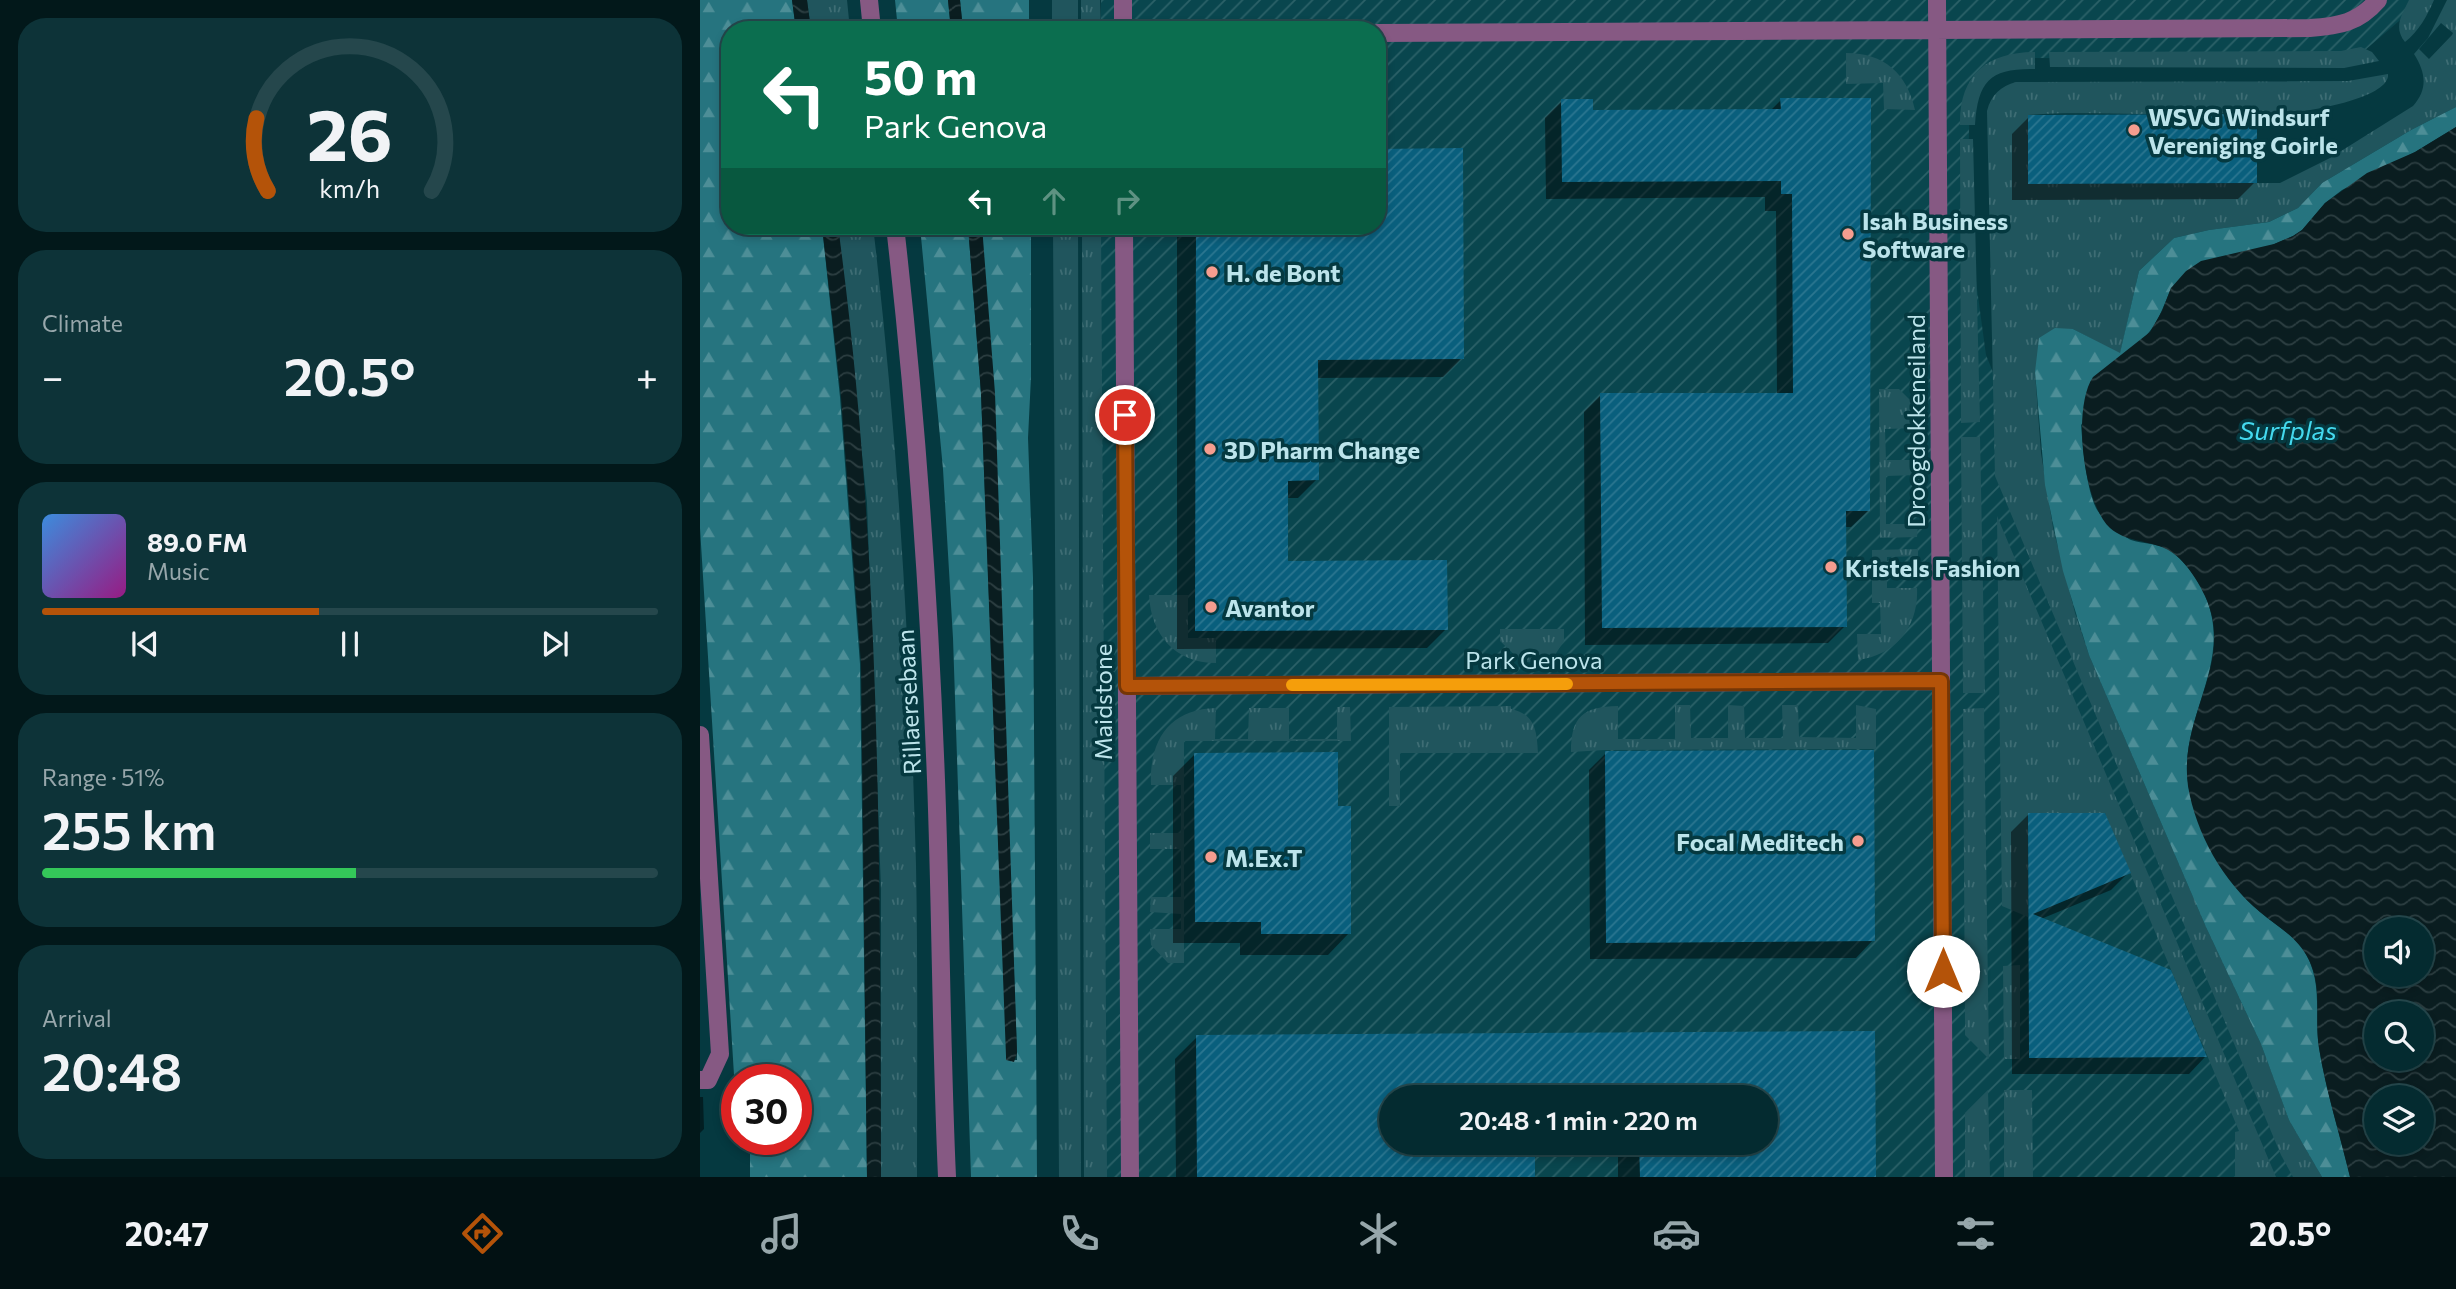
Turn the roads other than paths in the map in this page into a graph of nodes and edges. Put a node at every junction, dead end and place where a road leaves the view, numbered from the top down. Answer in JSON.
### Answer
{"nodes":[{"id":1,"x":869,"y":0,"type":"edge"},
{"id":2,"x":1123,"y":0,"type":"edge"},
{"id":3,"x":1937,"y":0,"type":"edge"},
{"id":4,"x":2378,"y":0,"type":"edge"},
{"id":5,"x":871,"y":21,"type":"edge"},
{"id":6,"x":1123,"y":21,"type":"edge"},
{"id":7,"x":1937,"y":30,"type":"junction"},
{"id":8,"x":1386,"y":33,"type":"edge"},
{"id":9,"x":896,"y":235,"type":"edge"},
{"id":10,"x":1124,"y":235,"type":"edge"},
{"id":11,"x":1941,"y":681,"type":"junction"},
{"id":12,"x":1127,"y":686,"type":"junction"},
{"id":13,"x":700,"y":735,"type":"edge"},
{"id":14,"x":700,"y":1080,"type":"edge"},
{"id":15,"x":947,"y":1177,"type":"edge"},
{"id":16,"x":1130,"y":1177,"type":"edge"},
{"id":17,"x":1944,"y":1177,"type":"edge"}],
"edges":[{"from":1,"to":5,"type":"street"},
{"from":2,"to":6,"type":"street"},
{"from":3,"to":7,"type":"street","name":"Droogdokkeneiland"},
{"from":4,"to":7,"type":"street"},
{"from":7,"to":8,"type":"street"},
{"from":7,"to":11,"type":"street","name":"Droogdokkeneiland"},
{"from":9,"to":15,"type":"street","name":"Rillaersebaan"},
{"from":10,"to":12,"type":"street","name":"Maidstone"},
{"from":11,"to":12,"type":"street","name":"Park Genova"},
{"from":11,"to":17,"type":"street","name":"Droogdokkeneiland"},
{"from":12,"to":16,"type":"street","name":"Maidstone"},
{"from":13,"to":14,"type":"street"}]}
